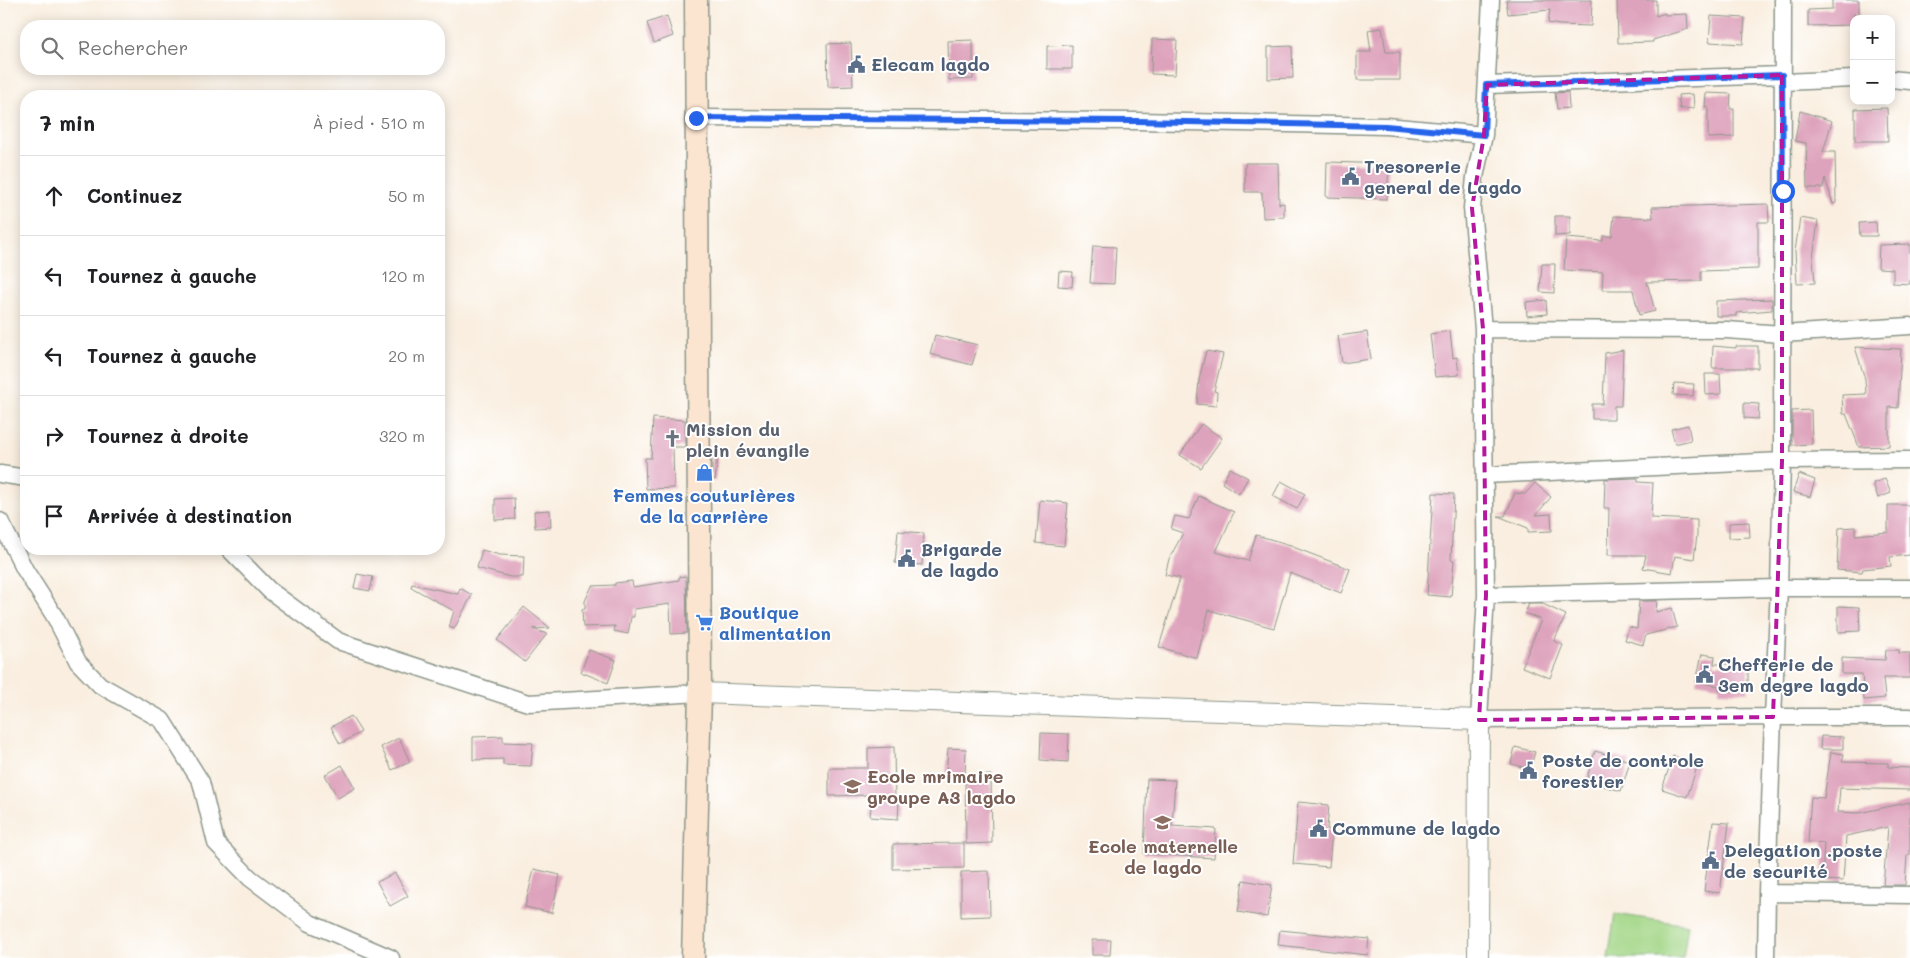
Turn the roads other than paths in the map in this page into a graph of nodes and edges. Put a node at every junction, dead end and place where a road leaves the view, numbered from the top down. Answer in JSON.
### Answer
{"nodes":[{"id":1,"x":696,"y":0,"type":"edge"},
{"id":2,"x":1491,"y":0,"type":"edge"},
{"id":3,"x":1784,"y":0,"type":"edge"},
{"id":4,"x":1783,"y":79,"type":"junction"},
{"id":5,"x":1850,"y":79,"type":"edge"},
{"id":6,"x":1895,"y":79,"type":"edge"},
{"id":7,"x":1910,"y":81,"type":"edge"},
{"id":8,"x":1486,"y":85,"type":"junction"},
{"id":9,"x":696,"y":118,"type":"junction"},
{"id":10,"x":1484,"y":135,"type":"junction"},
{"id":11,"x":1910,"y":326,"type":"edge"},
{"id":12,"x":1483,"y":330,"type":"junction"},
{"id":13,"x":1782,"y":334,"type":"junction"},
{"id":14,"x":1910,"y":460,"type":"edge"},
{"id":15,"x":1782,"y":461,"type":"junction"},
{"id":16,"x":0,"y":474,"type":"edge"},
{"id":17,"x":1485,"y":475,"type":"junction"},
{"id":18,"x":20,"y":477,"type":"edge"},
{"id":19,"x":0,"y":521,"type":"edge"},
{"id":20,"x":235,"y":555,"type":"edge"},
{"id":21,"x":1779,"y":588,"type":"junction"},
{"id":22,"x":1910,"y":588,"type":"edge"},
{"id":23,"x":1486,"y":595,"type":"junction"},
{"id":24,"x":700,"y":693,"type":"junction"},
{"id":25,"x":1772,"y":717,"type":"junction"},
{"id":26,"x":1910,"y":717,"type":"edge"},
{"id":27,"x":1479,"y":720,"type":"junction"},
{"id":28,"x":1766,"y":893,"type":"junction"},
{"id":29,"x":1910,"y":895,"type":"edge"},
{"id":30,"x":391,"y":958,"type":"edge"},
{"id":31,"x":693,"y":958,"type":"edge"},
{"id":32,"x":1478,"y":958,"type":"edge"},
{"id":33,"x":1766,"y":958,"type":"edge"}],
"edges":[{"from":1,"to":9,"type":"main road"},
{"from":2,"to":8,"type":"street"},
{"from":3,"to":4,"type":"street"},
{"from":4,"to":5,"type":"street"},
{"from":4,"to":8,"type":"street"},
{"from":4,"to":13,"type":"street"},
{"from":6,"to":7,"type":"street"},
{"from":8,"to":10,"type":"street"},
{"from":9,"to":10,"type":"street"},
{"from":9,"to":24,"type":"main road"},
{"from":10,"to":12,"type":"street"},
{"from":11,"to":13,"type":"street"},
{"from":12,"to":13,"type":"street"},
{"from":12,"to":17,"type":"street"},
{"from":13,"to":15,"type":"street"},
{"from":14,"to":15,"type":"street"},
{"from":15,"to":17,"type":"street"},
{"from":15,"to":21,"type":"street"},
{"from":16,"to":18,"type":"street"},
{"from":17,"to":23,"type":"street"},
{"from":19,"to":30,"type":"street"},
{"from":20,"to":24,"type":"street"},
{"from":21,"to":22,"type":"street"},
{"from":21,"to":23,"type":"street"},
{"from":21,"to":25,"type":"street"},
{"from":23,"to":27,"type":"street"},
{"from":24,"to":27,"type":"street"},
{"from":24,"to":31,"type":"main road"},
{"from":25,"to":26,"type":"street"},
{"from":25,"to":27,"type":"street"},
{"from":25,"to":28,"type":"street"},
{"from":27,"to":32,"type":"street"},
{"from":28,"to":29,"type":"street"},
{"from":28,"to":33,"type":"street"}]}
